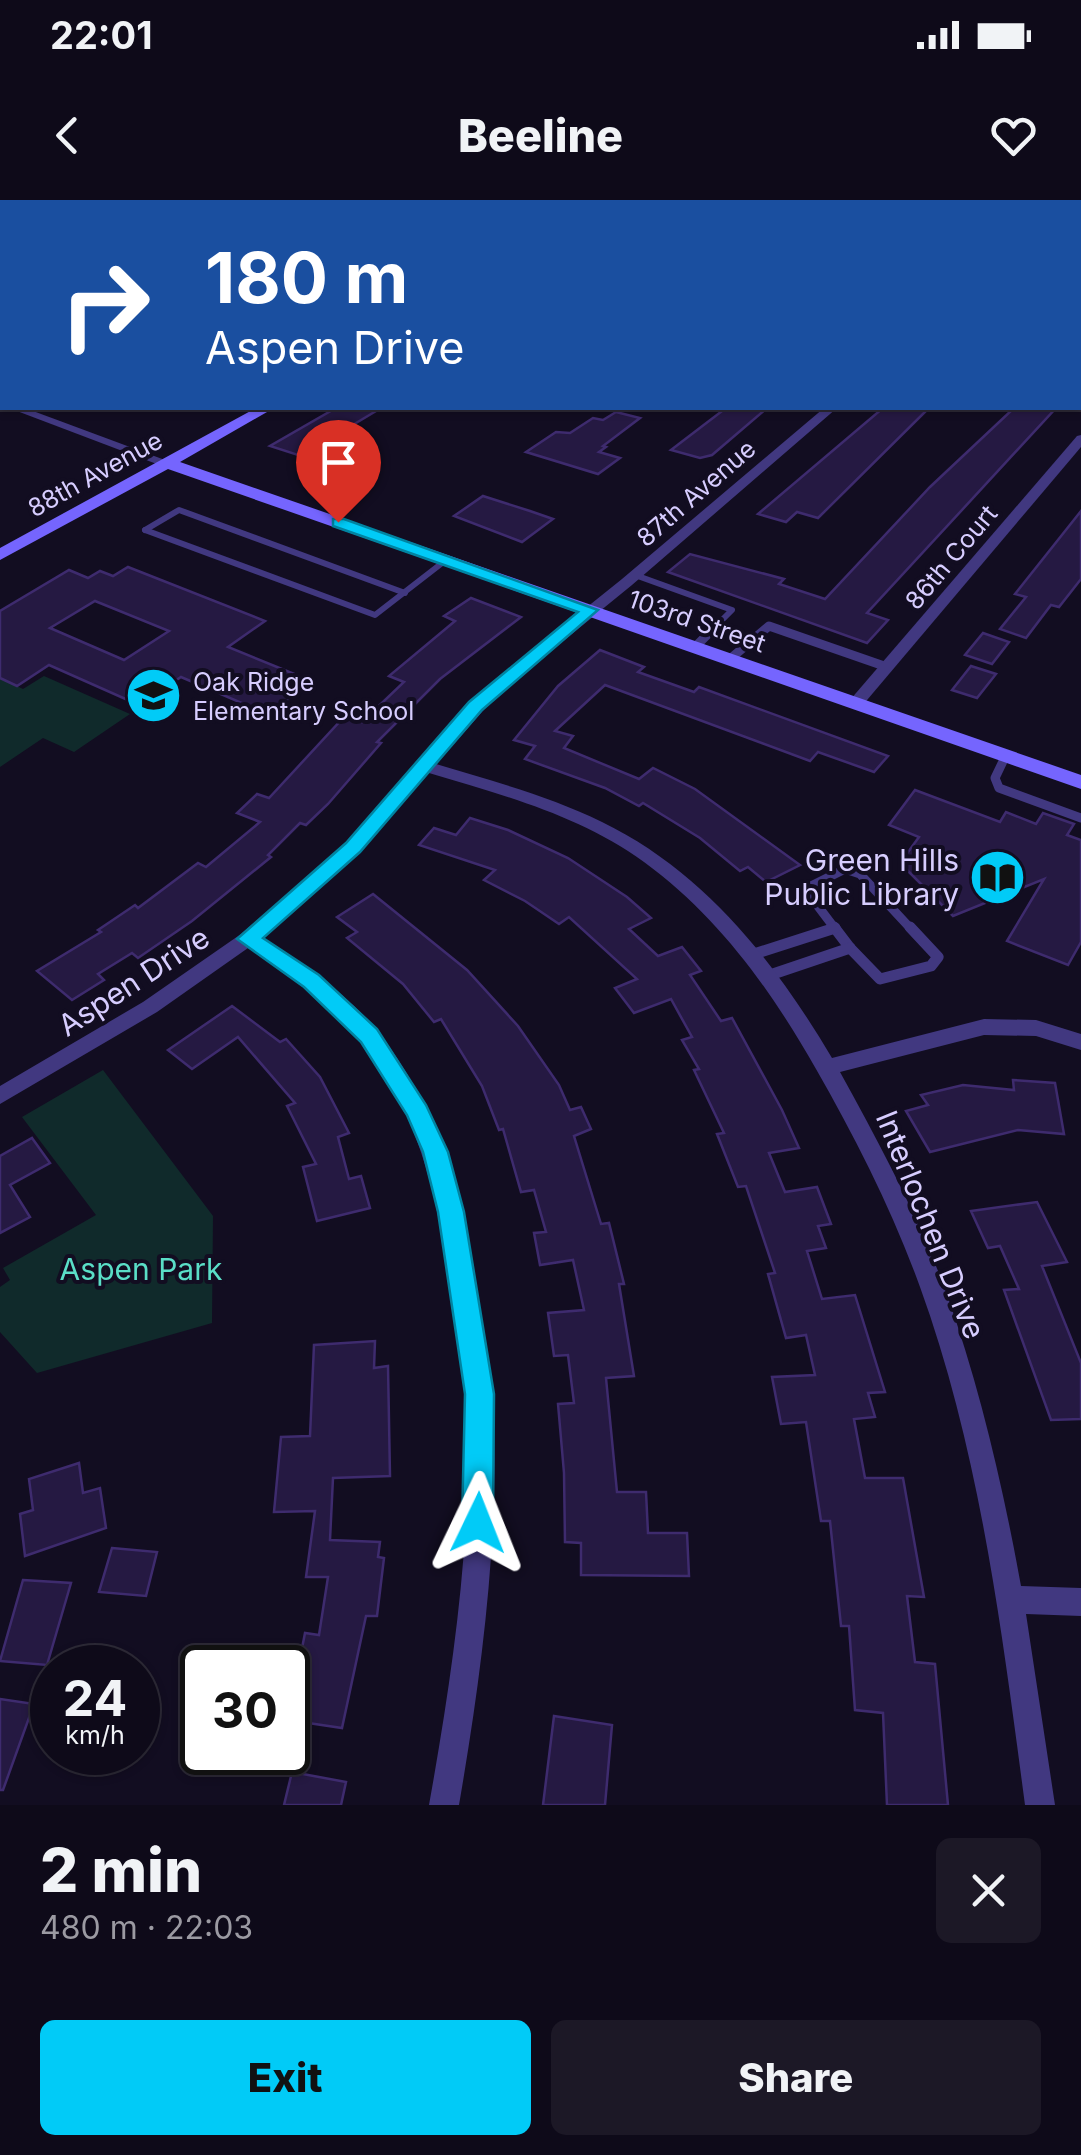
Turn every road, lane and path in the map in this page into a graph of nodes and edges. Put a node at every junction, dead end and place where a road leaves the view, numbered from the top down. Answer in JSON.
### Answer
{"nodes":[{"id":1,"x":20,"y":410,"type":"edge"},
{"id":2,"x":262,"y":410,"type":"edge"},
{"id":3,"x":828,"y":410,"type":"edge"},
{"id":4,"x":1081,"y":439,"type":"edge"},
{"id":5,"x":167,"y":462,"type":"junction"},
{"id":6,"x":0,"y":555,"type":"edge"},
{"id":7,"x":446,"y":560,"type":"junction"},
{"id":8,"x":635,"y":575,"type":"junction"},
{"id":9,"x":404,"y":592,"type":"junction"},
{"id":10,"x":590,"y":610,"type":"junction"},
{"id":11,"x":695,"y":647,"type":"junction"},
{"id":12,"x":730,"y":659,"type":"junction"},
{"id":13,"x":887,"y":667,"type":"junction"},
{"id":14,"x":856,"y":703,"type":"junction"},
{"id":15,"x":1006,"y":756,"type":"junction"},
{"id":16,"x":424,"y":766,"type":"junction"},
{"id":17,"x":1081,"y":782,"type":"edge"},
{"id":18,"x":1081,"y":818,"type":"edge"},
{"id":19,"x":834,"y":928,"type":"junction"},
{"id":20,"x":248,"y":939,"type":"junction"},
{"id":21,"x":850,"y":948,"type":"junction"},
{"id":22,"x":754,"y":954,"type":"junction"},
{"id":23,"x":770,"y":975,"type":"junction"},
{"id":24,"x":1081,"y":1042,"type":"edge"},
{"id":25,"x":826,"y":1068,"type":"junction"},
{"id":26,"x":0,"y":1096,"type":"edge"},
{"id":27,"x":1012,"y":1600,"type":"junction"},
{"id":28,"x":1081,"y":1602,"type":"edge"},
{"id":29,"x":444,"y":1805,"type":"edge"},
{"id":30,"x":1040,"y":1805,"type":"edge"}],
"edges":[{"from":1,"to":5,"type":"street","name":"103rd Street"},
{"from":2,"to":5,"type":"street","name":"88th Avenue"},
{"from":3,"to":8,"type":"street","name":"87th Avenue"},
{"from":4,"to":13,"type":"street","name":"86th Court"},
{"from":5,"to":6,"type":"street","name":"88th Avenue"},
{"from":5,"to":7,"type":"street","name":"103rd Street"},
{"from":7,"to":9,"type":"lane"},
{"from":7,"to":10,"type":"street","name":"103rd Street"},
{"from":8,"to":10,"type":"street","name":"87th Avenue"},
{"from":8,"to":11,"type":"lane"},
{"from":9,"to":9,"type":"lane"},
{"from":10,"to":11,"type":"street","name":"103rd Street"},
{"from":10,"to":16,"type":"street","name":"Aspen Drive"},
{"from":11,"to":12,"type":"street","name":"103rd Street"},
{"from":12,"to":13,"type":"lane"},
{"from":12,"to":14,"type":"street","name":"103rd Street"},
{"from":13,"to":14,"type":"street","name":"86th Court"},
{"from":14,"to":15,"type":"street","name":"103rd Street"},
{"from":15,"to":17,"type":"street","name":"103rd Street"},
{"from":15,"to":18,"type":"lane"},
{"from":16,"to":20,"type":"street","name":"Aspen Drive"},
{"from":16,"to":22,"type":"street","name":"Interlochen Drive"},
{"from":19,"to":21,"type":"lane"},
{"from":19,"to":21,"type":"lane"},
{"from":19,"to":22,"type":"lane"},
{"from":20,"to":26,"type":"street","name":"Aspen Drive"},
{"from":20,"to":29,"type":"street"},
{"from":21,"to":23,"type":"lane"},
{"from":22,"to":23,"type":"street","name":"Interlochen Drive"},
{"from":23,"to":25,"type":"street","name":"Interlochen Drive"},
{"from":24,"to":25,"type":"street"},
{"from":25,"to":27,"type":"street","name":"Interlochen Drive"},
{"from":27,"to":28,"type":"street"},
{"from":27,"to":30,"type":"street","name":"Interlochen Drive"}]}
